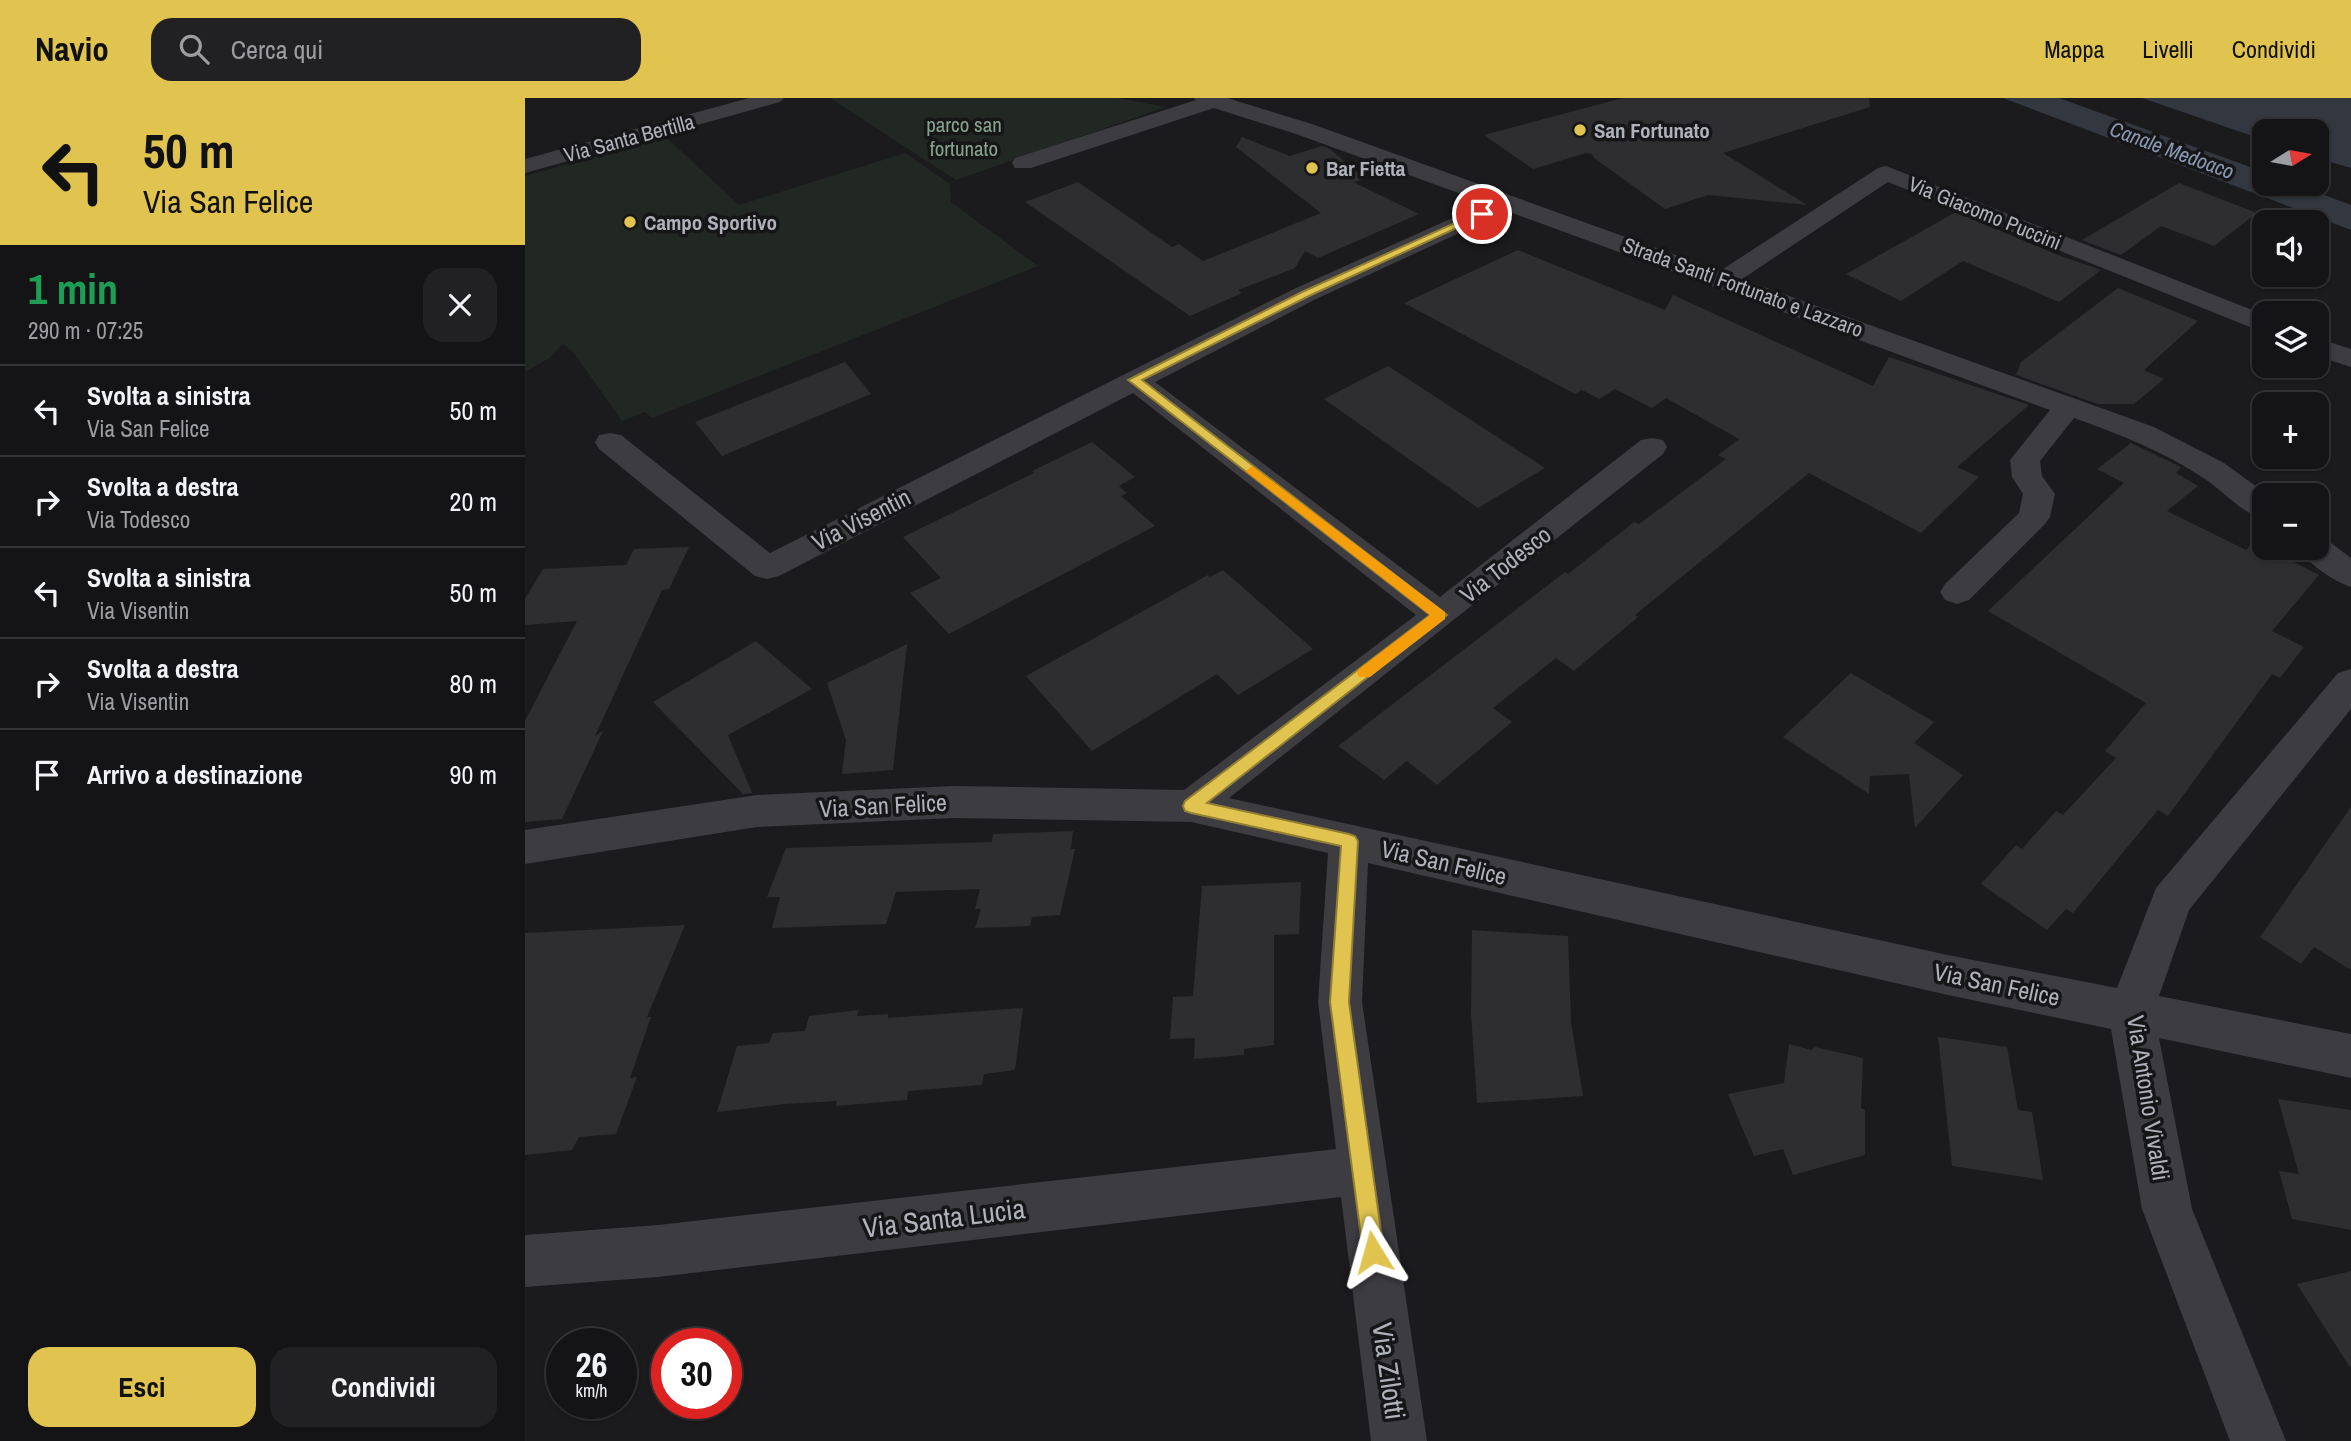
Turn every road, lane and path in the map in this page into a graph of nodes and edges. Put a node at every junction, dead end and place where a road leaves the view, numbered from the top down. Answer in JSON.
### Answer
{"nodes":[{"id":1,"x":773,"y":98,"type":"edge"},
{"id":2,"x":1209,"y":99,"type":"edge"},
{"id":3,"x":1023,"y":163,"type":"dead end"},
{"id":4,"x":525,"y":166,"type":"edge"},
{"id":5,"x":1507,"y":202,"type":"junction"},
{"id":6,"x":1723,"y":280,"type":"junction"},
{"id":7,"x":2252,"y":320,"type":"edge"},
{"id":8,"x":2329,"y":351,"type":"edge"},
{"id":9,"x":2351,"y":359,"type":"edge"},
{"id":10,"x":1134,"y":380,"type":"junction"},
{"id":11,"x":2068,"y":407,"type":"junction"},
{"id":12,"x":610,"y":442,"type":"dead end"},
{"id":13,"x":1652,"y":447,"type":"dead end"},
{"id":14,"x":2252,"y":499,"type":"edge"},
{"id":15,"x":2329,"y":558,"type":"edge"},
{"id":16,"x":2351,"y":575,"type":"edge"},
{"id":17,"x":1957,"y":592,"type":"dead end"},
{"id":18,"x":1440,"y":615,"type":"junction"},
{"id":19,"x":2351,"y":683,"type":"edge"},
{"id":20,"x":1191,"y":806,"type":"junction"},
{"id":21,"x":1349,"y":841,"type":"junction"},
{"id":22,"x":525,"y":847,"type":"edge"},
{"id":23,"x":2131,"y":1012,"type":"junction"},
{"id":24,"x":2351,"y":1056,"type":"edge"},
{"id":25,"x":1362,"y":1170,"type":"junction"},
{"id":26,"x":525,"y":1261,"type":"edge"},
{"id":27,"x":1399,"y":1441,"type":"edge"},
{"id":28,"x":2258,"y":1441,"type":"edge"}],
"edges":[{"from":1,"to":4,"type":"street","name":"Via Santa Bertilla"},
{"from":2,"to":3,"type":"street"},
{"from":2,"to":5,"type":"street","name":"Strada Santi Fortunato e Lazzaro"},
{"from":5,"to":6,"type":"street","name":"Strada Santi Fortunato e Lazzaro"},
{"from":5,"to":10,"type":"street","name":"Via Visentin"},
{"from":6,"to":7,"type":"street","name":"Via Giacomo Puccini"},
{"from":6,"to":11,"type":"street","name":"Strada Santi Fortunato e Lazzaro"},
{"from":8,"to":9,"type":"street"},
{"from":10,"to":12,"type":"street","name":"Via Visentin"},
{"from":10,"to":18,"type":"street"},
{"from":11,"to":14,"type":"street","name":"Strada Santi Fortunato e Lazzaro"},
{"from":11,"to":17,"type":"street"},
{"from":13,"to":18,"type":"street","name":"Via Todesco"},
{"from":15,"to":16,"type":"street"},
{"from":18,"to":20,"type":"street","name":"Via Todesco"},
{"from":19,"to":23,"type":"street","name":"Via Antonio Vivaldi"},
{"from":20,"to":21,"type":"street","name":"Via San Felice"},
{"from":20,"to":22,"type":"street","name":"Via San Felice"},
{"from":21,"to":23,"type":"street","name":"Via San Felice"},
{"from":21,"to":25,"type":"street","name":"Via Zilotti"},
{"from":23,"to":24,"type":"street","name":"Via San Felice"},
{"from":23,"to":28,"type":"street","name":"Via Antonio Vivaldi"},
{"from":25,"to":26,"type":"street","name":"Via Santa Lucia"},
{"from":25,"to":27,"type":"street","name":"Via Zilotti"}]}
